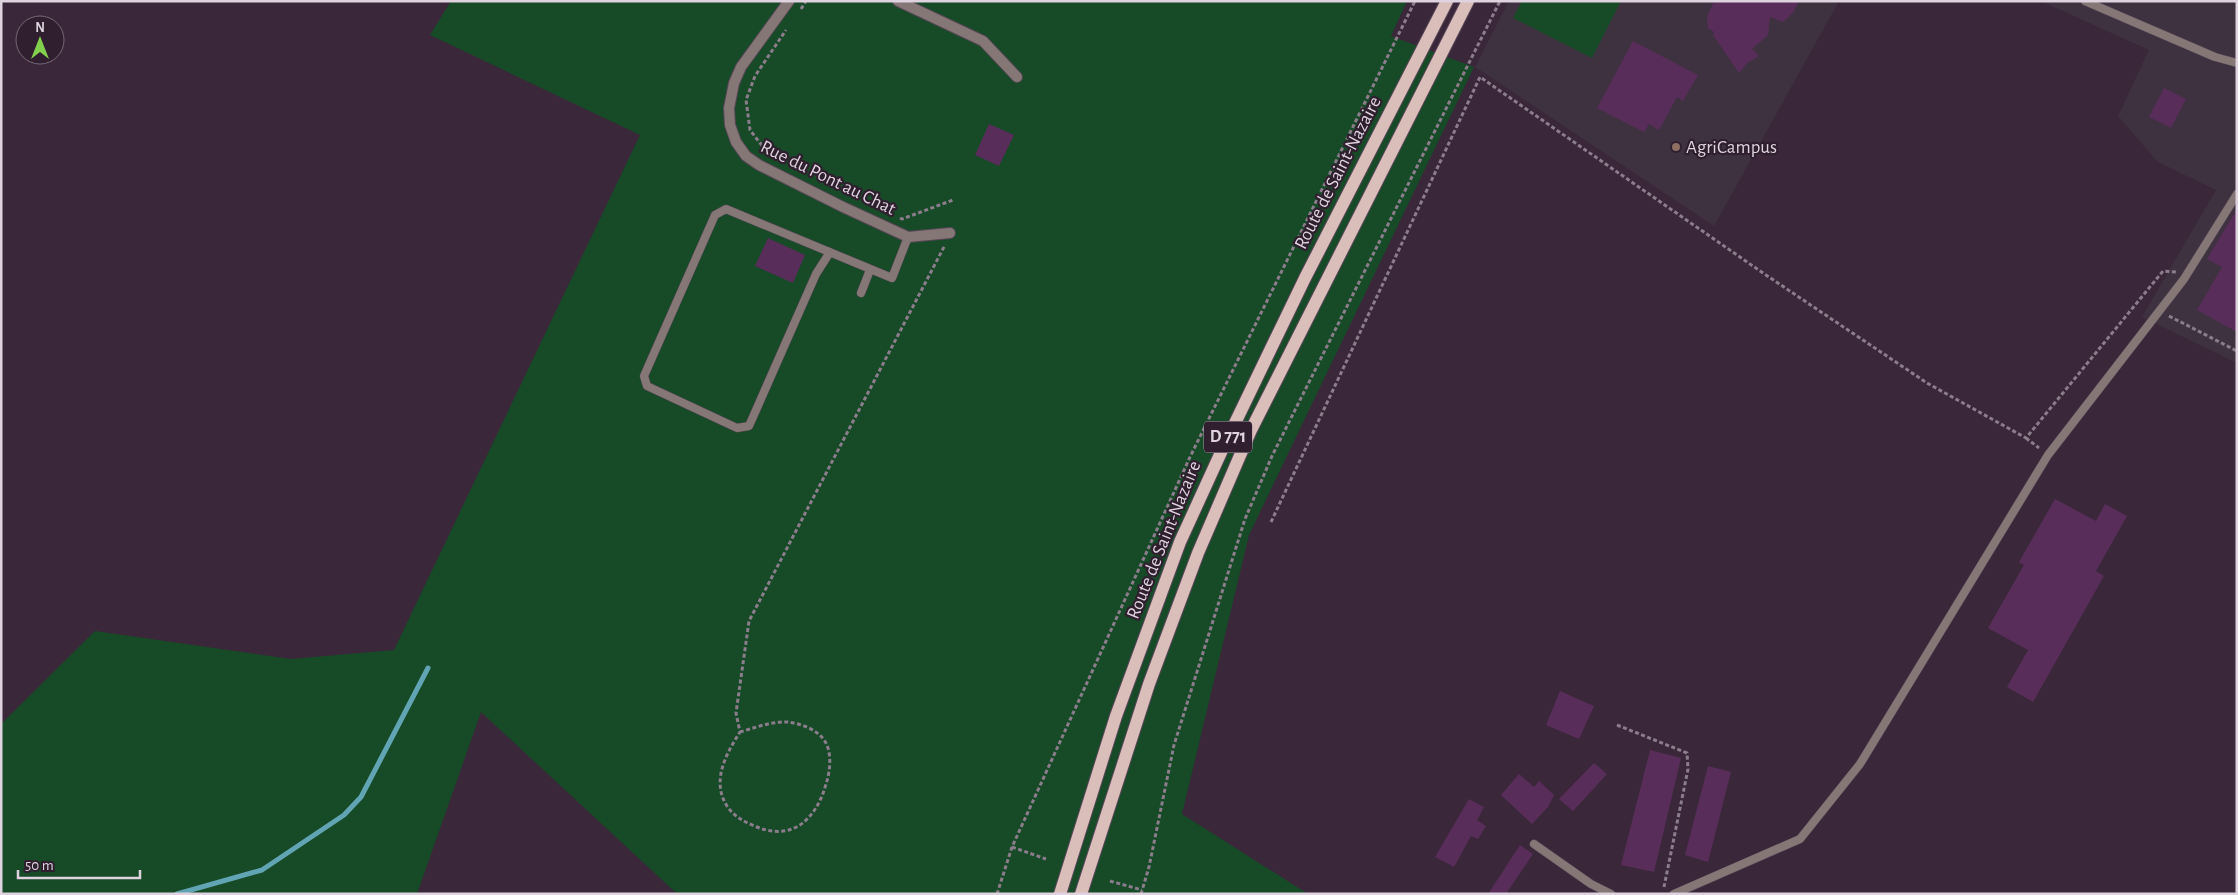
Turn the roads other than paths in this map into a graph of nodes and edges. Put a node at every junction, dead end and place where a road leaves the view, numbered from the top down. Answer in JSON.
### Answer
{"nodes":[{"id":1,"x":789,"y":1,"type":"edge"},
{"id":2,"x":898,"y":1,"type":"edge"},
{"id":3,"x":1447,"y":1,"type":"edge"},
{"id":4,"x":1468,"y":1,"type":"edge"},
{"id":5,"x":2085,"y":1,"type":"edge"},
{"id":6,"x":2237,"y":63,"type":"edge"},
{"id":7,"x":1017,"y":77,"type":"dead end"},
{"id":8,"x":2237,"y":194,"type":"edge"},
{"id":9,"x":950,"y":233,"type":"road end"},
{"id":10,"x":908,"y":237,"type":"junction"},
{"id":11,"x":830,"y":252,"type":"junction"},
{"id":12,"x":870,"y":270,"type":"junction"},
{"id":13,"x":861,"y":293,"type":"dead end"},
{"id":14,"x":1534,"y":844,"type":"dead end"},
{"id":15,"x":1060,"y":894,"type":"edge"},
{"id":16,"x":1081,"y":894,"type":"edge"},
{"id":17,"x":1612,"y":894,"type":"edge"},
{"id":18,"x":1674,"y":894,"type":"edge"}],
"edges":[{"from":1,"to":10,"type":"street","name":"Rue du Pont au Chat"},
{"from":2,"to":7,"type":"street"},
{"from":3,"to":15,"type":"main road","name":"Route de Saint-Nazaire","number":"D 771"},
{"from":4,"to":16,"type":"main road","name":"Route de Saint-Nazaire"},
{"from":5,"to":6,"type":"lane"},
{"from":8,"to":18,"type":"lane"},
{"from":9,"to":10,"type":"street","name":"Rue du Pont au Chat"},
{"from":10,"to":12,"type":"lane"},
{"from":11,"to":11,"type":"lane"},
{"from":11,"to":12,"type":"lane"},
{"from":12,"to":13,"type":"lane"},
{"from":14,"to":17,"type":"lane"}]}
